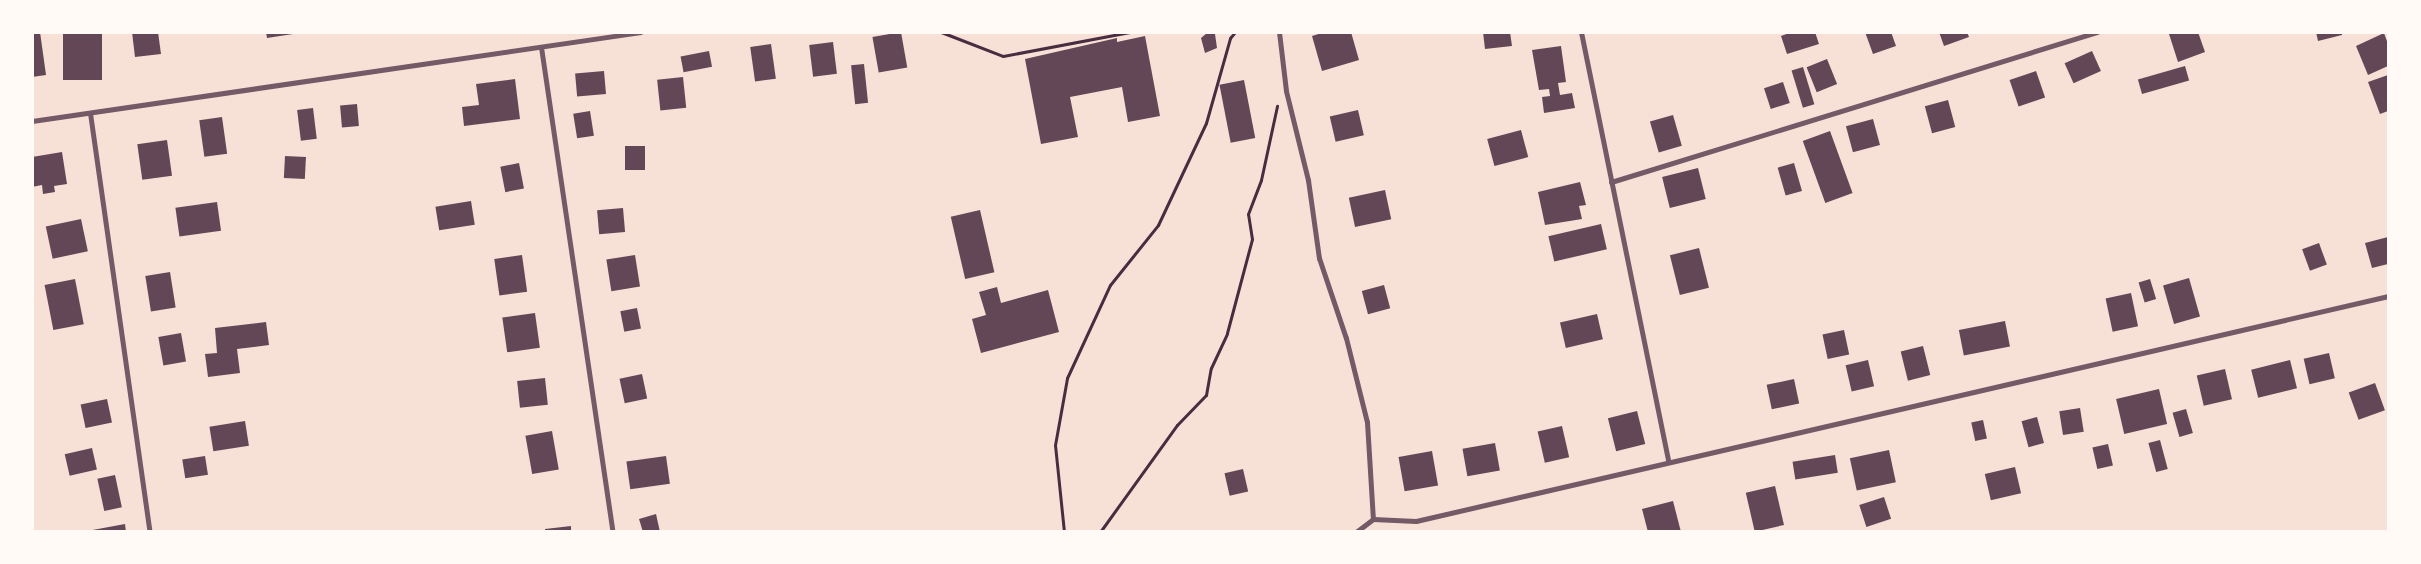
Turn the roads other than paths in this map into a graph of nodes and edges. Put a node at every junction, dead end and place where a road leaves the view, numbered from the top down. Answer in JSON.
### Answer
{"nodes":[{"id":1,"x":641,"y":32,"type":"edge"},
{"id":2,"x":1279,"y":32,"type":"edge"},
{"id":3,"x":1581,"y":32,"type":"edge"},
{"id":4,"x":2097,"y":32,"type":"edge"},
{"id":5,"x":542,"y":47,"type":"junction"},
{"id":6,"x":90,"y":113,"type":"junction"},
{"id":7,"x":32,"y":121,"type":"edge"},
{"id":8,"x":1612,"y":182,"type":"junction"},
{"id":9,"x":2388,"y":296,"type":"edge"},
{"id":10,"x":1668,"y":461,"type":"junction"},
{"id":11,"x":1373,"y":519,"type":"junction"},
{"id":12,"x":150,"y":532,"type":"edge"},
{"id":13,"x":613,"y":532,"type":"edge"},
{"id":14,"x":1356,"y":532,"type":"edge"}],
"edges":[{"from":1,"to":5,"type":"street"},
{"from":2,"to":11,"type":"street"},
{"from":3,"to":8,"type":"street"},
{"from":4,"to":8,"type":"street"},
{"from":5,"to":6,"type":"street"},
{"from":5,"to":13,"type":"street"},
{"from":6,"to":7,"type":"street"},
{"from":6,"to":12,"type":"street"},
{"from":8,"to":10,"type":"street"},
{"from":9,"to":10,"type":"street"},
{"from":10,"to":11,"type":"street"},
{"from":11,"to":14,"type":"street"}]}
